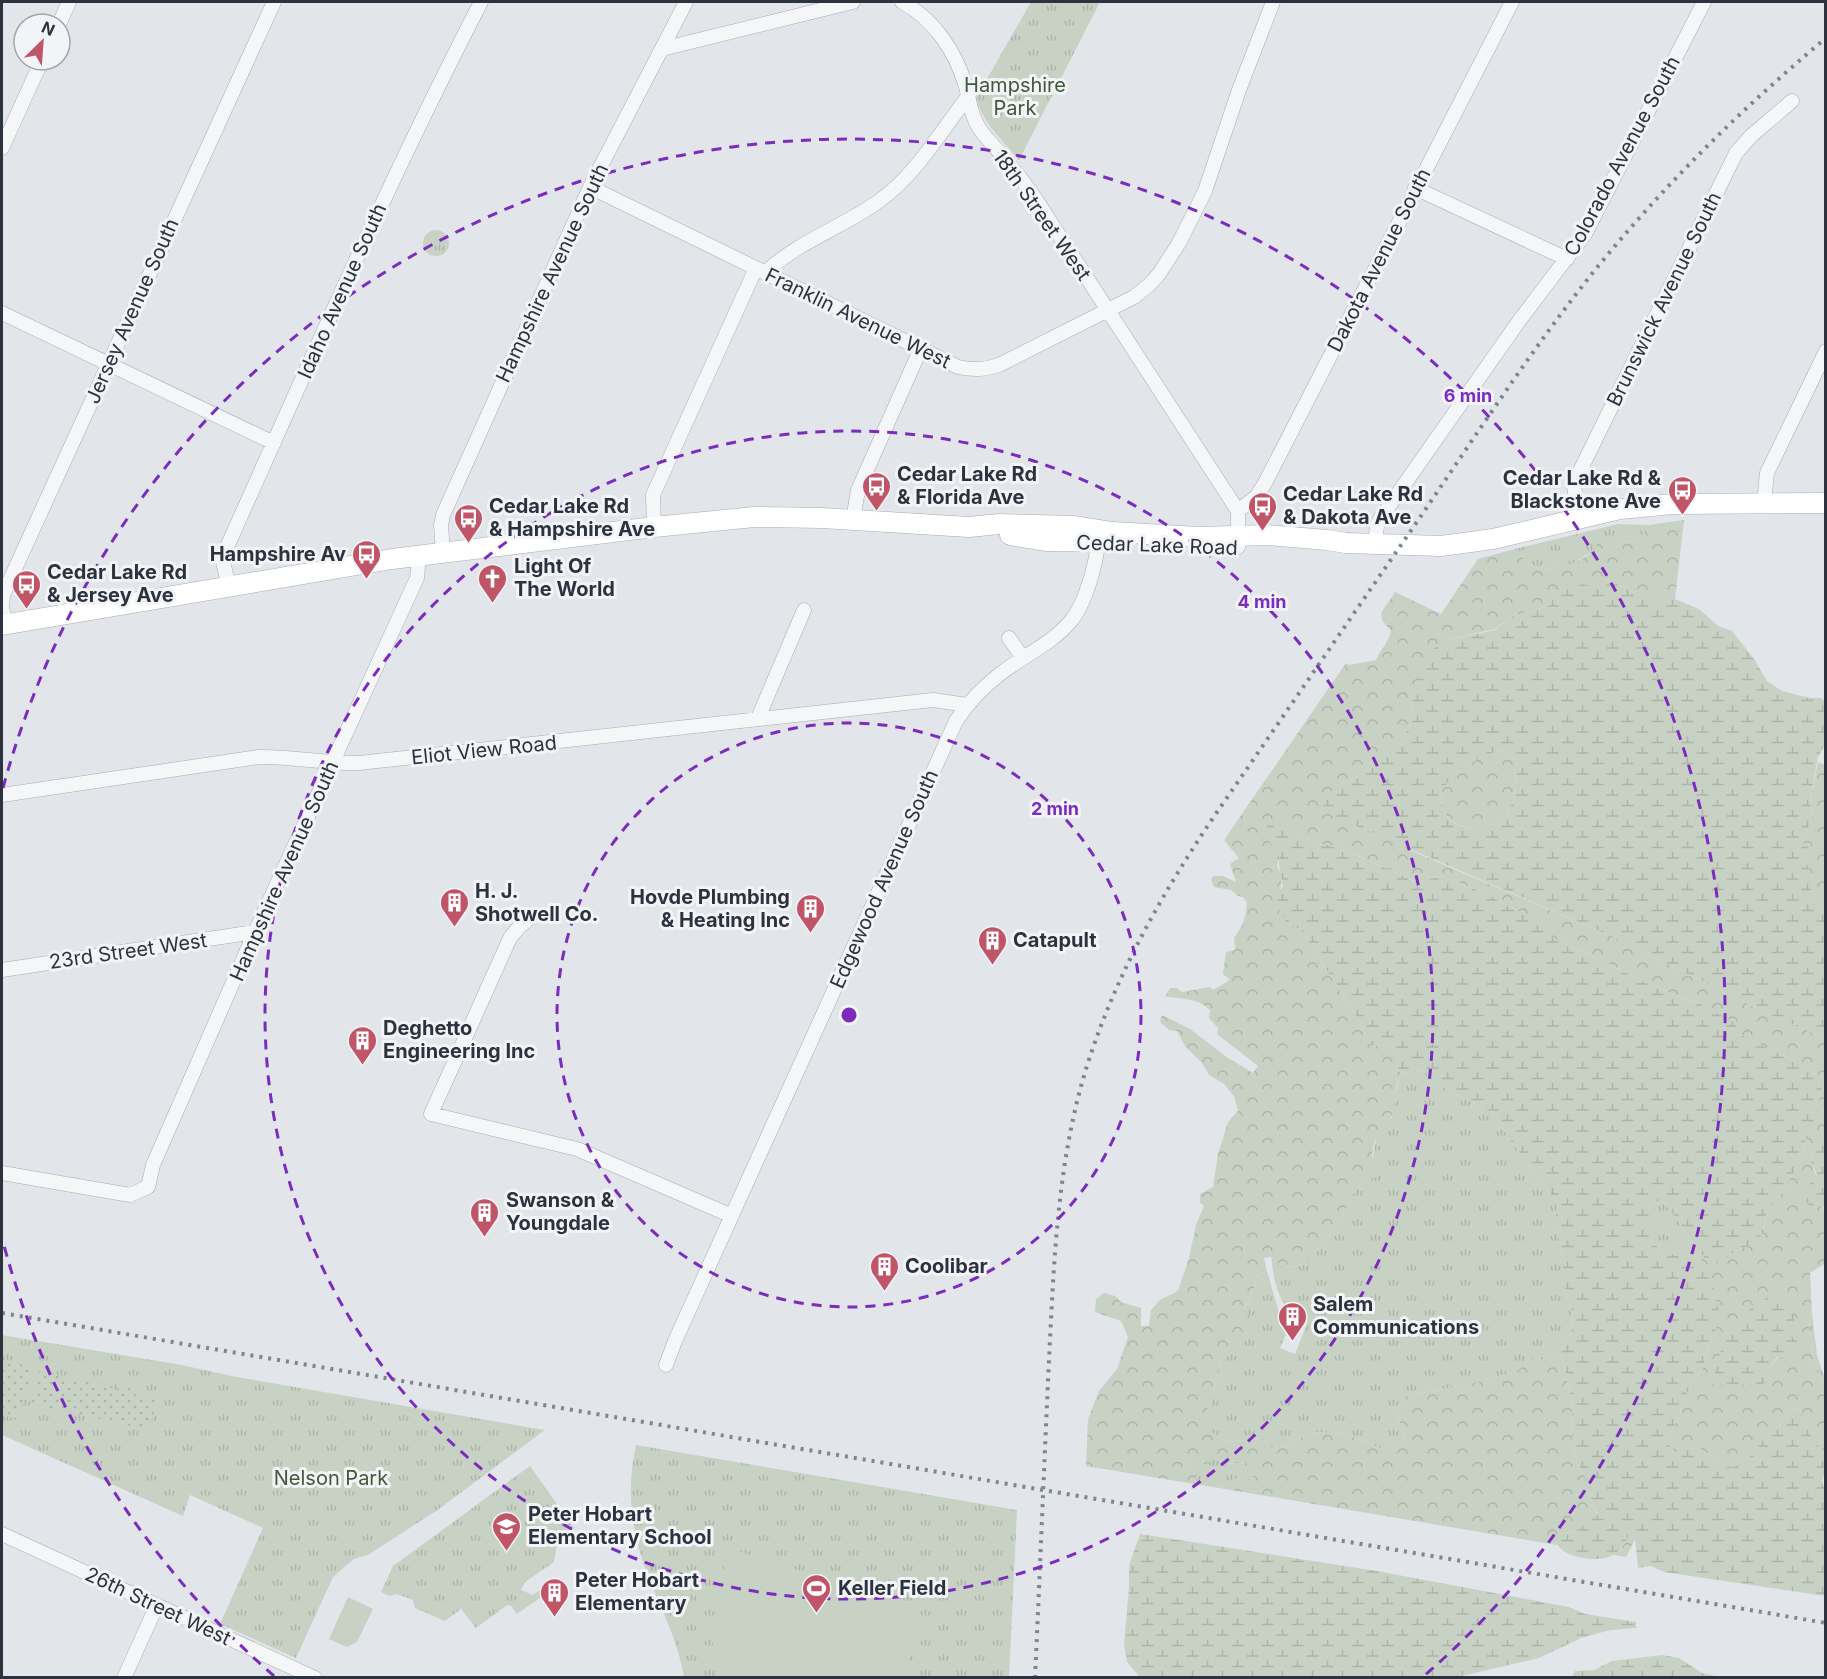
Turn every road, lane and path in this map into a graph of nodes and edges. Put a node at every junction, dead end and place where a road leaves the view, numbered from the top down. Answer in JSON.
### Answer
{"nodes":[{"id":1,"x":274,"y":2,"type":"edge"},
{"id":2,"x":481,"y":2,"type":"edge"},
{"id":3,"x":686,"y":2,"type":"edge"},
{"id":4,"x":853,"y":2,"type":"edge"},
{"id":5,"x":902,"y":2,"type":"edge"},
{"id":6,"x":1273,"y":2,"type":"edge"},
{"id":7,"x":1512,"y":2,"type":"edge"},
{"id":8,"x":1704,"y":2,"type":"edge"},
{"id":9,"x":662,"y":49,"type":"junction"},
{"id":10,"x":37,"y":72,"type":"edge"},
{"id":11,"x":969,"y":95,"type":"junction"},
{"id":12,"x":1792,"y":101,"type":"dead end"},
{"id":13,"x":2,"y":148,"type":"edge"},
{"id":14,"x":590,"y":187,"type":"junction"},
{"id":15,"x":1415,"y":188,"type":"junction"},
{"id":16,"x":1567,"y":260,"type":"junction"},
{"id":17,"x":761,"y":270,"type":"junction"},
{"id":18,"x":1108,"y":311,"type":"junction"},
{"id":19,"x":2,"y":313,"type":"edge"},
{"id":20,"x":921,"y":348,"type":"junction"},
{"id":21,"x":1826,"y":351,"type":"edge"},
{"id":22,"x":108,"y":363,"type":"junction"},
{"id":23,"x":274,"y":443,"type":"junction"},
{"id":24,"x":1764,"y":503,"type":"junction"},
{"id":25,"x":1826,"y":503,"type":"edge"},
{"id":26,"x":1238,"y":511,"type":"junction"},
{"id":27,"x":1580,"y":517,"type":"junction"},
{"id":28,"x":854,"y":520,"type":"junction"},
{"id":29,"x":654,"y":527,"type":"junction"},
{"id":30,"x":1099,"y":536,"type":"junction"},
{"id":31,"x":1238,"y":542,"type":"junction"},
{"id":32,"x":1375,"y":544,"type":"junction"},
{"id":33,"x":442,"y":552,"type":"junction"},
{"id":34,"x":419,"y":555,"type":"junction"},
{"id":35,"x":229,"y":587,"type":"junction"},
{"id":36,"x":804,"y":609,"type":"dead end"},
{"id":37,"x":4,"y":625,"type":"edge"},
{"id":38,"x":1009,"y":638,"type":"dead end"},
{"id":39,"x":1023,"y":658,"type":"junction"},
{"id":40,"x":967,"y":705,"type":"junction"},
{"id":41,"x":758,"y":718,"type":"junction"},
{"id":42,"x":332,"y":764,"type":"junction"},
{"id":43,"x":2,"y":795,"type":"edge"},
{"id":44,"x":530,"y":918,"type":"dead end"},
{"id":45,"x":255,"y":932,"type":"junction"},
{"id":46,"x":2,"y":970,"type":"edge"},
{"id":47,"x":2,"y":1173,"type":"edge"},
{"id":48,"x":732,"y":1216,"type":"junction"},
{"id":49,"x":666,"y":1365,"type":"dead end"},
{"id":50,"x":2,"y":1534,"type":"edge"},
{"id":51,"x":157,"y":1605,"type":"junction"},
{"id":52,"x":124,"y":1677,"type":"edge"},
{"id":53,"x":315,"y":1677,"type":"edge"}],
"edges":[{"from":1,"to":22,"type":"street","name":"Jersey Avenue South"},
{"from":2,"to":23,"type":"street","name":"Idaho Avenue South"},
{"from":3,"to":9,"type":"street","name":"Hampshire Avenue South"},
{"from":4,"to":9,"type":"street"},
{"from":5,"to":11,"type":"street","name":"18th Street West"},
{"from":6,"to":18,"type":"street"},
{"from":7,"to":15,"type":"street","name":"Dakota Avenue South"},
{"from":8,"to":16,"type":"street","name":"Colorado Avenue South"},
{"from":9,"to":14,"type":"street","name":"Hampshire Avenue South"},
{"from":10,"to":13,"type":"street"},
{"from":11,"to":17,"type":"street"},
{"from":11,"to":18,"type":"street","name":"18th Street West"},
{"from":12,"to":27,"type":"street","name":"Brunswick Avenue South"},
{"from":14,"to":17,"type":"street","name":"Franklin Avenue West"},
{"from":14,"to":33,"type":"street","name":"Hampshire Avenue South"},
{"from":15,"to":16,"type":"street"},
{"from":15,"to":26,"type":"street","name":"Dakota Avenue South"},
{"from":16,"to":32,"type":"street","name":"Colorado Avenue South"},
{"from":17,"to":20,"type":"street","name":"Franklin Avenue West"},
{"from":17,"to":29,"type":"street"},
{"from":18,"to":20,"type":"street","name":"Franklin Avenue West"},
{"from":18,"to":26,"type":"street"},
{"from":19,"to":22,"type":"street"},
{"from":20,"to":28,"type":"street"},
{"from":21,"to":24,"type":"street"},
{"from":22,"to":23,"type":"street"},
{"from":22,"to":37,"type":"street","name":"Jersey Avenue South"},
{"from":23,"to":35,"type":"street","name":"Idaho Avenue South"},
{"from":24,"to":25,"type":"street","name":"Cedar Lake Road"},
{"from":24,"to":27,"type":"street","name":"Cedar Lake Road"},
{"from":26,"to":31,"type":"street"},
{"from":27,"to":32,"type":"street","name":"Cedar Lake Road"},
{"from":28,"to":29,"type":"street","name":"Cedar Lake Road"},
{"from":28,"to":30,"type":"street","name":"Cedar Lake Road"},
{"from":29,"to":33,"type":"street","name":"Cedar Lake Road"},
{"from":30,"to":31,"type":"street","name":"Cedar Lake Road"},
{"from":30,"to":39,"type":"street","name":"Edgewood Avenue South"},
{"from":31,"to":32,"type":"street","name":"Cedar Lake Road"},
{"from":33,"to":34,"type":"street","name":"Cedar Lake Road"},
{"from":34,"to":35,"type":"street","name":"Cedar Lake Road"},
{"from":34,"to":42,"type":"street","name":"Hampshire Avenue South"},
{"from":35,"to":37,"type":"street","name":"Cedar Lake Road"},
{"from":36,"to":41,"type":"street"},
{"from":38,"to":39,"type":"street"},
{"from":39,"to":40,"type":"street","name":"Edgewood Avenue South"},
{"from":40,"to":41,"type":"street","name":"Eliot View Road"},
{"from":40,"to":48,"type":"street","name":"Edgewood Avenue South"},
{"from":41,"to":42,"type":"street","name":"Eliot View Road"},
{"from":42,"to":43,"type":"street","name":"Eliot View Road"},
{"from":42,"to":45,"type":"street","name":"Hampshire Avenue South"},
{"from":44,"to":48,"type":"street"},
{"from":45,"to":46,"type":"street","name":"23rd Street West"},
{"from":45,"to":47,"type":"street","name":"Hampshire Avenue South"},
{"from":48,"to":49,"type":"street","name":"Edgewood Avenue South"},
{"from":50,"to":51,"type":"street","name":"26th Street West"},
{"from":51,"to":52,"type":"street"},
{"from":51,"to":53,"type":"street","name":"26th Street West"}]}
